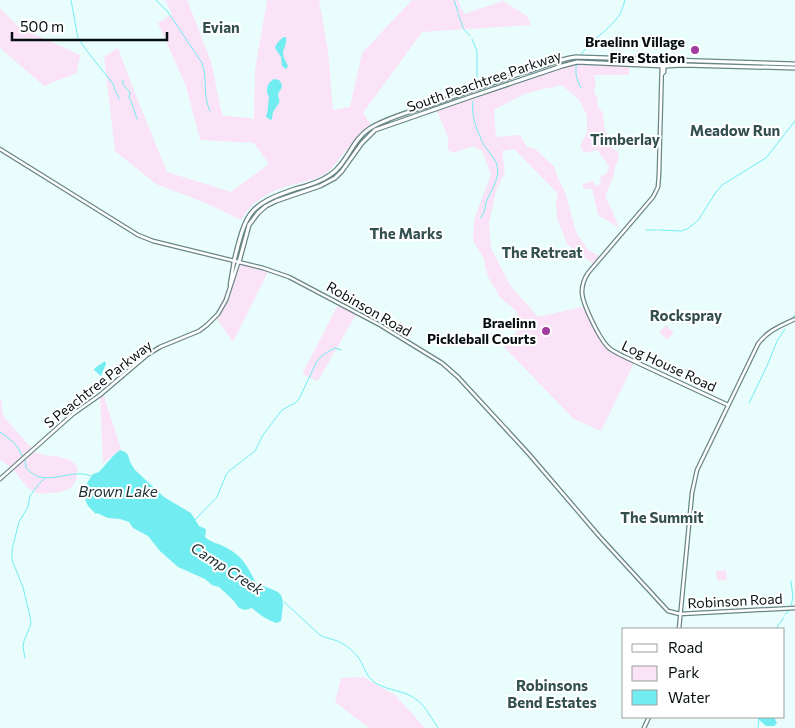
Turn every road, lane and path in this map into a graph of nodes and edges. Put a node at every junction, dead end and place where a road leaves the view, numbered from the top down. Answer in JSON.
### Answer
{"nodes":[{"id":1,"x":663,"y":59,"type":"junction"},
{"id":2,"x":795,"y":64,"type":"edge"},
{"id":3,"x":663,"y":66,"type":"junction"},
{"id":4,"x":795,"y":68,"type":"edge"},
{"id":5,"x":0,"y":149,"type":"edge"},
{"id":6,"x":234,"y":261,"type":"junction"},
{"id":7,"x":238,"y":262,"type":"junction"},
{"id":8,"x":229,"y":291,"type":"junction"},
{"id":9,"x":795,"y":318,"type":"edge"},
{"id":10,"x":728,"y":405,"type":"junction"},
{"id":11,"x":0,"y":479,"type":"edge"},
{"id":12,"x":795,"y":608,"type":"edge"},
{"id":13,"x":680,"y":614,"type":"junction"},
{"id":14,"x":679,"y":628,"type":"edge"}],
"edges":[{"from":1,"to":2,"type":"main road","name":"South Peachtree Parkway"},
{"from":1,"to":3,"type":"street","name":"Log House Road"},
{"from":1,"to":6,"type":"main road","name":"South Peachtree Parkway"},
{"from":3,"to":4,"type":"main road","name":"South Peachtree Parkway"},
{"from":3,"to":7,"type":"main road","name":"South Peachtree Parkway"},
{"from":3,"to":10,"type":"street","name":"Log House Road"},
{"from":5,"to":6,"type":"street","name":"Robinson Road"},
{"from":6,"to":7,"type":"street","name":"Robinson Road"},
{"from":6,"to":8,"type":"street"},
{"from":7,"to":8,"type":"street"},
{"from":7,"to":13,"type":"street","name":"Robinson Road"},
{"from":8,"to":11,"type":"street","name":"S Peachtree Parkway"},
{"from":9,"to":10,"type":"street"},
{"from":10,"to":13,"type":"street"},
{"from":12,"to":13,"type":"street","name":"Robinson Road"},
{"from":13,"to":14,"type":"street"}]}
